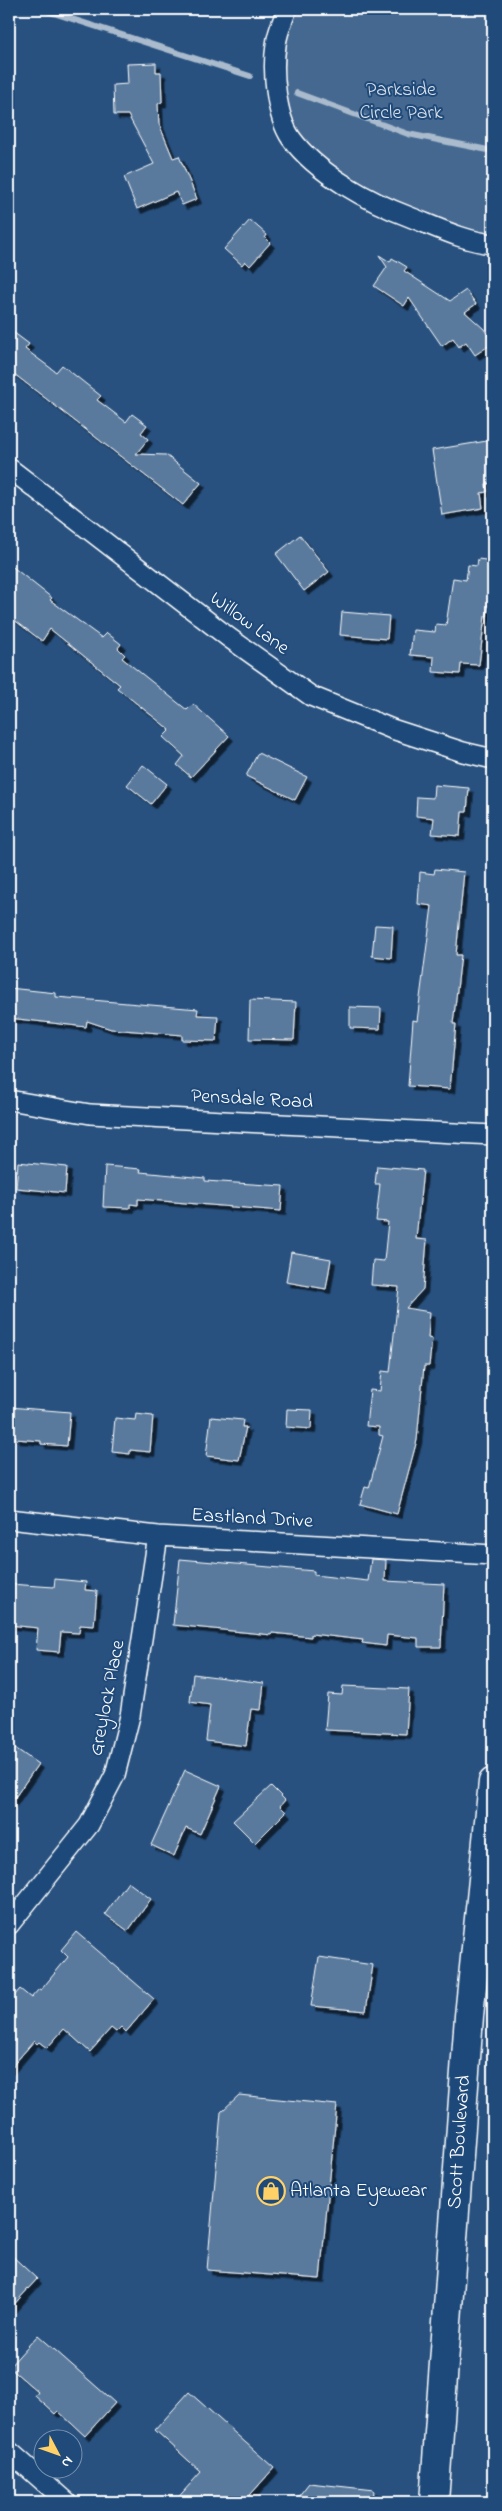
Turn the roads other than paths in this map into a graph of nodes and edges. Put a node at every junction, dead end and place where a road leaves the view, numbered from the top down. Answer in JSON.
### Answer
{"nodes":[{"id":1,"x":287,"y":9,"type":"edge"},
{"id":2,"x":493,"y":244,"type":"edge"},
{"id":3,"x":9,"y":468,"type":"edge"},
{"id":4,"x":493,"y":758,"type":"edge"},
{"id":5,"x":9,"y":1100,"type":"edge"},
{"id":6,"x":493,"y":1136,"type":"edge"},
{"id":7,"x":9,"y":1519,"type":"edge"},
{"id":8,"x":158,"y":1536,"type":"junction"},
{"id":9,"x":493,"y":1555,"type":"edge"},
{"id":10,"x":493,"y":1782,"type":"edge"},
{"id":11,"x":9,"y":1925,"type":"edge"},
{"id":12,"x":9,"y":2451,"type":"edge"},
{"id":13,"x":67,"y":2502,"type":"edge"},
{"id":14,"x":434,"y":2502,"type":"edge"}],
"edges":[{"from":1,"to":2,"type":"street"},
{"from":3,"to":4,"type":"street","name":"Willow Lane"},
{"from":5,"to":6,"type":"street","name":"Pensdale Road"},
{"from":7,"to":8,"type":"street","name":"Eastland Drive"},
{"from":8,"to":9,"type":"street","name":"Eastland Drive"},
{"from":8,"to":11,"type":"street","name":"Greylock Place"},
{"from":10,"to":14,"type":"highway","name":"Scott Boulevard"},
{"from":12,"to":13,"type":"street"}]}
